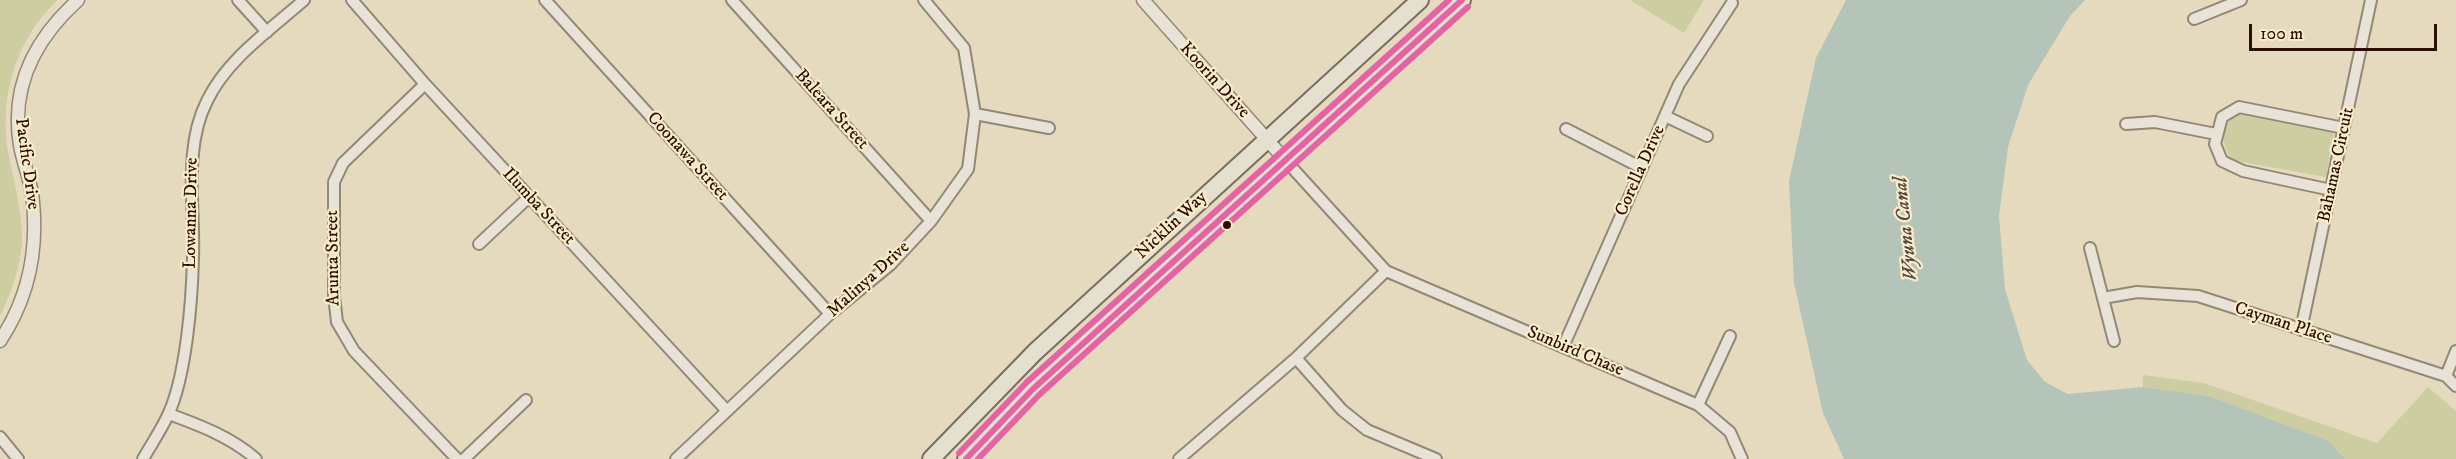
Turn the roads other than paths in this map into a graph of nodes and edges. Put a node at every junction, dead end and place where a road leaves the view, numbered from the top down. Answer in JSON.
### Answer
{"nodes":[{"id":1,"x":78,"y":0,"type":"edge"},
{"id":2,"x":238,"y":0,"type":"edge"},
{"id":3,"x":304,"y":0,"type":"edge"},
{"id":4,"x":352,"y":0,"type":"edge"},
{"id":5,"x":545,"y":0,"type":"edge"},
{"id":6,"x":732,"y":0,"type":"edge"},
{"id":7,"x":924,"y":0,"type":"edge"},
{"id":8,"x":1143,"y":0,"type":"edge"},
{"id":9,"x":1420,"y":0,"type":"edge"},
{"id":10,"x":1462,"y":0,"type":"edge"},
{"id":11,"x":2241,"y":0,"type":"edge"},
{"id":12,"x":2372,"y":0,"type":"edge"},
{"id":13,"x":1732,"y":3,"type":"dead end"},
{"id":14,"x":2194,"y":19,"type":"dead end"},
{"id":15,"x":267,"y":32,"type":"junction"},
{"id":16,"x":425,"y":84,"type":"junction"},
{"id":17,"x":975,"y":114,"type":"junction"},
{"id":18,"x":1665,"y":116,"type":"junction"},
{"id":19,"x":2126,"y":124,"type":"dead end"},
{"id":20,"x":1049,"y":128,"type":"dead end"},
{"id":21,"x":2344,"y":128,"type":"junction"},
{"id":22,"x":1566,"y":129,"type":"dead end"},
{"id":23,"x":2216,"y":134,"type":"junction"},
{"id":24,"x":1707,"y":136,"type":"dead end"},
{"id":25,"x":1267,"y":139,"type":"junction"},
{"id":26,"x":1286,"y":161,"type":"junction"},
{"id":27,"x":1642,"y":168,"type":"junction"},
{"id":28,"x":2331,"y":190,"type":"junction"},
{"id":29,"x":529,"y":197,"type":"junction"},
{"id":30,"x":931,"y":220,"type":"junction"},
{"id":31,"x":479,"y":244,"type":"dead end"},
{"id":32,"x":2090,"y":248,"type":"dead end"},
{"id":33,"x":1386,"y":271,"type":"junction"},
{"id":34,"x":2103,"y":298,"type":"junction"},
{"id":35,"x":830,"y":314,"type":"junction"},
{"id":36,"x":2301,"y":330,"type":"junction"},
{"id":37,"x":1731,"y":336,"type":"dead end"},
{"id":38,"x":0,"y":341,"type":"edge"},
{"id":39,"x":2114,"y":341,"type":"dead end"},
{"id":40,"x":1563,"y":347,"type":"junction"},
{"id":41,"x":2456,"y":351,"type":"edge"},
{"id":42,"x":1296,"y":357,"type":"junction"},
{"id":43,"x":2446,"y":376,"type":"junction"},
{"id":44,"x":2456,"y":386,"type":"edge"},
{"id":45,"x":526,"y":400,"type":"dead end"},
{"id":46,"x":1698,"y":405,"type":"junction"},
{"id":47,"x":727,"y":411,"type":"junction"},
{"id":48,"x":169,"y":414,"type":"junction"},
{"id":49,"x":0,"y":437,"type":"edge"},
{"id":50,"x":18,"y":459,"type":"edge"},
{"id":51,"x":143,"y":459,"type":"edge"},
{"id":52,"x":256,"y":459,"type":"edge"},
{"id":53,"x":457,"y":459,"type":"edge"},
{"id":54,"x":464,"y":459,"type":"edge"},
{"id":55,"x":676,"y":459,"type":"edge"},
{"id":56,"x":931,"y":459,"type":"edge"},
{"id":57,"x":966,"y":459,"type":"edge"},
{"id":58,"x":1179,"y":459,"type":"edge"},
{"id":59,"x":1436,"y":459,"type":"edge"},
{"id":60,"x":1742,"y":459,"type":"edge"}],
"edges":[{"from":1,"to":38,"type":"street","name":"Pacific Drive"},
{"from":2,"to":15,"type":"street"},
{"from":3,"to":15,"type":"street","name":"Lowanna Drive"},
{"from":4,"to":16,"type":"street","name":"Ilumba Street"},
{"from":5,"to":35,"type":"street","name":"Coonawa Street"},
{"from":6,"to":30,"type":"street","name":"Baleara Street"},
{"from":7,"to":17,"type":"street","name":"Malinya Drive"},
{"from":8,"to":25,"type":"street","name":"Koorin Drive"},
{"from":9,"to":25,"type":"highway","name":"Nicklin Way"},
{"from":10,"to":26,"type":"highway","name":"Nicklin Way"},
{"from":11,"to":14,"type":"street"},
{"from":12,"to":21,"type":"street","name":"Bahamas Circuit"},
{"from":13,"to":18,"type":"street","name":"Corella Drive"},
{"from":15,"to":48,"type":"street","name":"Lowanna Drive"},
{"from":16,"to":29,"type":"street","name":"Ilumba Street"},
{"from":16,"to":53,"type":"street","name":"Arunta Street"},
{"from":17,"to":20,"type":"street"},
{"from":17,"to":30,"type":"street","name":"Malinya Drive"},
{"from":18,"to":24,"type":"street"},
{"from":18,"to":27,"type":"street","name":"Corella Drive"},
{"from":19,"to":23,"type":"street"},
{"from":21,"to":23,"type":"street"},
{"from":21,"to":28,"type":"street","name":"Bahamas Circuit"},
{"from":22,"to":27,"type":"street"},
{"from":23,"to":28,"type":"street"},
{"from":25,"to":26,"type":"street","name":"Koorin Drive"},
{"from":25,"to":56,"type":"highway","name":"Nicklin Way"},
{"from":26,"to":33,"type":"street","name":"Sunbird Chase"},
{"from":26,"to":57,"type":"highway","name":"Nicklin Way"},
{"from":27,"to":40,"type":"street","name":"Corella Drive"},
{"from":28,"to":36,"type":"street","name":"Bahamas Circuit"},
{"from":29,"to":31,"type":"street"},
{"from":29,"to":47,"type":"street","name":"Ilumba Street"},
{"from":30,"to":35,"type":"street","name":"Malinya Drive"},
{"from":32,"to":34,"type":"street"},
{"from":33,"to":40,"type":"street","name":"Sunbird Chase"},
{"from":33,"to":42,"type":"street"},
{"from":34,"to":36,"type":"street","name":"Cayman Place"},
{"from":34,"to":39,"type":"street"},
{"from":35,"to":47,"type":"street","name":"Malinya Drive"},
{"from":36,"to":43,"type":"street","name":"Cayman Place"},
{"from":37,"to":46,"type":"street"},
{"from":40,"to":46,"type":"street","name":"Sunbird Chase"},
{"from":41,"to":43,"type":"street"},
{"from":42,"to":58,"type":"street"},
{"from":42,"to":59,"type":"street"},
{"from":43,"to":44,"type":"street","name":"Cayman Place"},
{"from":45,"to":54,"type":"street"},
{"from":46,"to":60,"type":"street","name":"Sunbird Chase"},
{"from":47,"to":55,"type":"street","name":"Malinya Drive"},
{"from":48,"to":51,"type":"street","name":"Lowanna Drive"},
{"from":48,"to":52,"type":"street"},
{"from":49,"to":50,"type":"street"}]}
